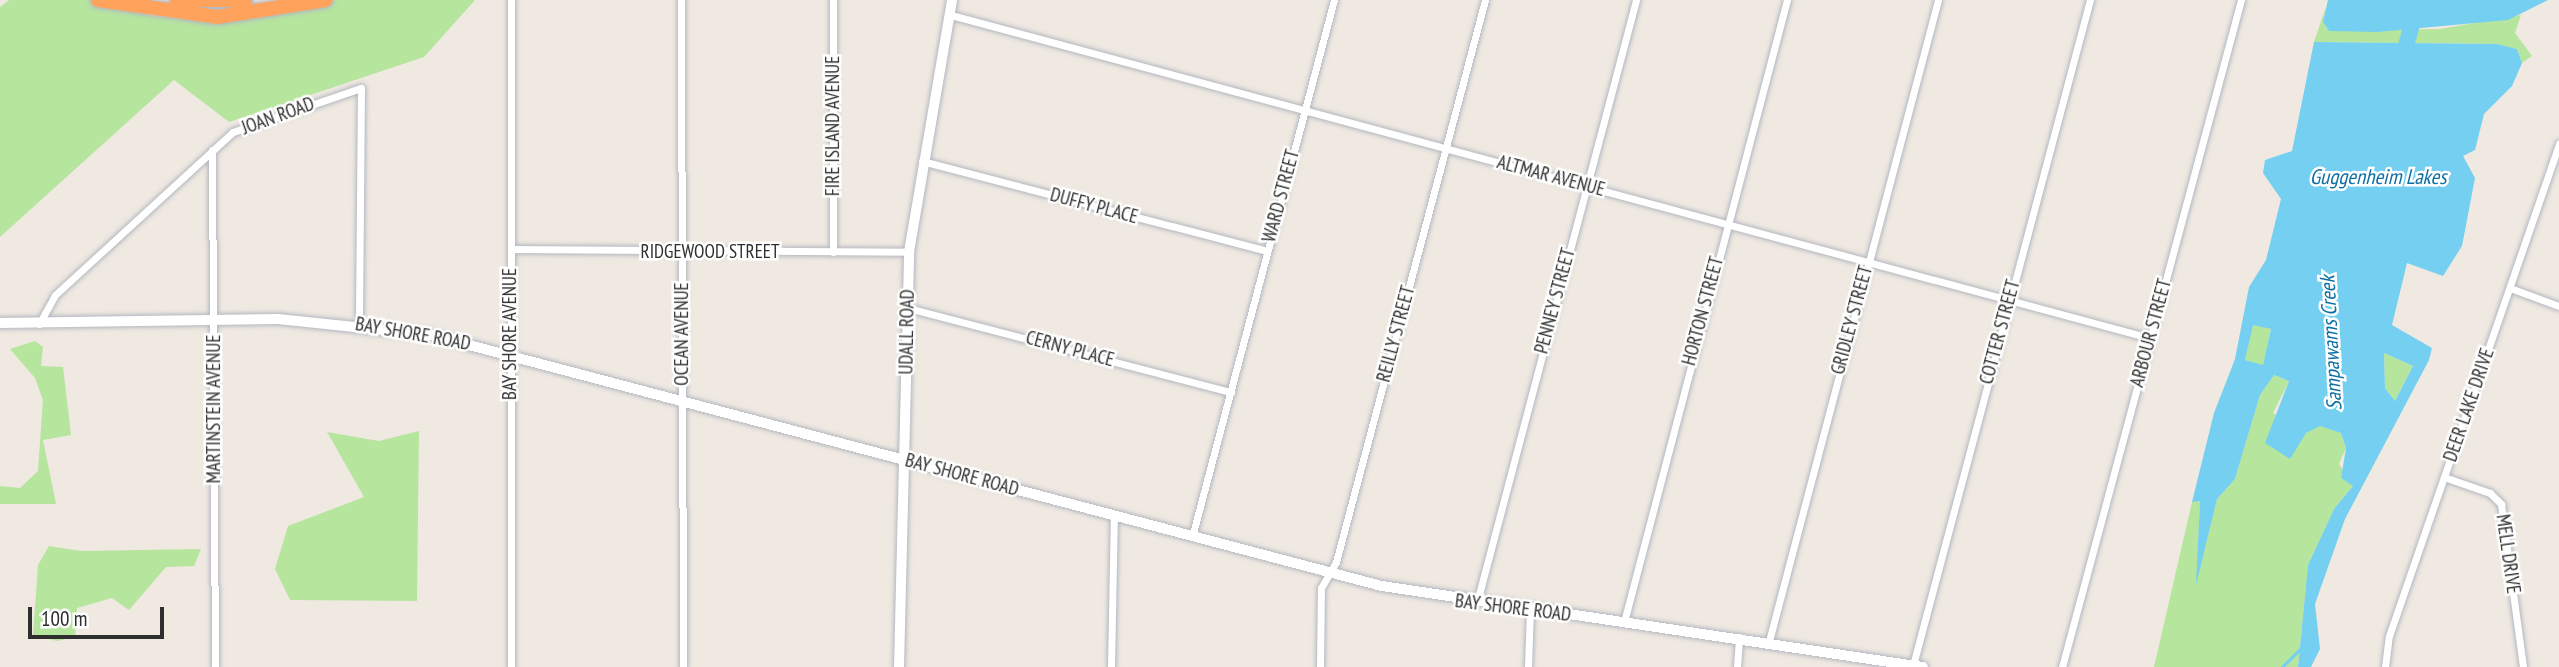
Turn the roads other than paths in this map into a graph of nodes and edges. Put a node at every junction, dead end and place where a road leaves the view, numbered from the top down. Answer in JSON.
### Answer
{"nodes":[{"id":1,"x":98,"y":0,"type":"edge"},
{"id":2,"x":177,"y":0,"type":"edge"},
{"id":3,"x":245,"y":0,"type":"edge"},
{"id":4,"x":326,"y":0,"type":"edge"},
{"id":5,"x":511,"y":0,"type":"edge"},
{"id":6,"x":681,"y":0,"type":"edge"},
{"id":7,"x":833,"y":0,"type":"edge"},
{"id":8,"x":952,"y":0,"type":"edge"},
{"id":9,"x":1334,"y":0,"type":"edge"},
{"id":10,"x":1485,"y":0,"type":"edge"},
{"id":11,"x":1636,"y":0,"type":"edge"},
{"id":12,"x":1787,"y":0,"type":"edge"},
{"id":13,"x":1938,"y":0,"type":"edge"},
{"id":14,"x":2090,"y":0,"type":"edge"},
{"id":15,"x":2241,"y":0,"type":"edge"},
{"id":16,"x":951,"y":15,"type":"junction"},
{"id":17,"x":1304,"y":110,"type":"junction"},
{"id":18,"x":2559,"y":144,"type":"edge"},
{"id":19,"x":1446,"y":149,"type":"junction"},
{"id":20,"x":212,"y":150,"type":"junction"},
{"id":21,"x":922,"y":161,"type":"junction"},
{"id":22,"x":1586,"y":185,"type":"junction"},
{"id":23,"x":1727,"y":223,"type":"junction"},
{"id":24,"x":511,"y":249,"type":"junction"},
{"id":25,"x":1267,"y":251,"type":"junction"},
{"id":26,"x":833,"y":252,"type":"junction"},
{"id":27,"x":909,"y":252,"type":"junction"},
{"id":28,"x":682,"y":253,"type":"junction"},
{"id":29,"x":1868,"y":260,"type":"junction"},
{"id":30,"x":2510,"y":288,"type":"junction"},
{"id":31,"x":2008,"y":299,"type":"junction"},
{"id":32,"x":2559,"y":306,"type":"edge"},
{"id":33,"x":908,"y":308,"type":"junction"},
{"id":34,"x":214,"y":320,"type":"junction"},
{"id":35,"x":0,"y":323,"type":"edge"},
{"id":36,"x":359,"y":324,"type":"junction"},
{"id":37,"x":39,"y":325,"type":"junction"},
{"id":38,"x":2150,"y":338,"type":"junction"},
{"id":39,"x":510,"y":354,"type":"junction"},
{"id":40,"x":1231,"y":392,"type":"junction"},
{"id":41,"x":682,"y":400,"type":"junction"},
{"id":42,"x":904,"y":459,"type":"junction"},
{"id":43,"x":2444,"y":477,"type":"junction"},
{"id":44,"x":1114,"y":515,"type":"junction"},
{"id":45,"x":1192,"y":537,"type":"junction"},
{"id":46,"x":1329,"y":573,"type":"junction"},
{"id":47,"x":1477,"y":603,"type":"junction"},
{"id":48,"x":1530,"y":610,"type":"junction"},
{"id":49,"x":1624,"y":622,"type":"junction"},
{"id":50,"x":1738,"y":636,"type":"junction"},
{"id":51,"x":1769,"y":641,"type":"junction"},
{"id":52,"x":1918,"y":666,"type":"edge"},
{"id":53,"x":215,"y":667,"type":"edge"},
{"id":54,"x":511,"y":667,"type":"edge"},
{"id":55,"x":682,"y":667,"type":"edge"},
{"id":56,"x":899,"y":667,"type":"edge"},
{"id":57,"x":1111,"y":667,"type":"edge"},
{"id":58,"x":1320,"y":667,"type":"edge"},
{"id":59,"x":1528,"y":667,"type":"edge"},
{"id":60,"x":1737,"y":667,"type":"edge"},
{"id":61,"x":2062,"y":667,"type":"edge"},
{"id":62,"x":2385,"y":667,"type":"edge"},
{"id":63,"x":2523,"y":667,"type":"edge"}],
"edges":[{"from":1,"to":4,"type":"highway"},
{"from":2,"to":3,"type":"highway"},
{"from":5,"to":24,"type":"street","name":"BAY SHORE AVENUE"},
{"from":6,"to":28,"type":"street","name":"OCEAN AVENUE"},
{"from":7,"to":26,"type":"street","name":"FIRE ISLAND AVENUE"},
{"from":8,"to":16,"type":"main road","name":"UDALL ROAD"},
{"from":9,"to":17,"type":"street","name":"WARD STREET"},
{"from":10,"to":19,"type":"street","name":"REILLY STREET"},
{"from":11,"to":22,"type":"street","name":"PENNEY STREET"},
{"from":12,"to":23,"type":"street","name":"HORTON STREET"},
{"from":13,"to":29,"type":"street","name":"GRIDLEY STREET"},
{"from":14,"to":31,"type":"street","name":"COTTER STREET"},
{"from":15,"to":38,"type":"street","name":"ARBOUR STREET"},
{"from":16,"to":17,"type":"street","name":"ALTMAR AVENUE"},
{"from":16,"to":21,"type":"main road","name":"UDALL ROAD"},
{"from":17,"to":19,"type":"street","name":"ALTMAR AVENUE"},
{"from":17,"to":25,"type":"street","name":"WARD STREET"},
{"from":18,"to":30,"type":"street","name":"DEER LAKE DRIVE"},
{"from":19,"to":22,"type":"street","name":"ALTMAR AVENUE"},
{"from":19,"to":46,"type":"street","name":"REILLY STREET"},
{"from":20,"to":34,"type":"street","name":"MARTINSTEIN AVENUE"},
{"from":20,"to":36,"type":"street","name":"JOAN ROAD"},
{"from":20,"to":37,"type":"street","name":"JOAN ROAD"},
{"from":21,"to":25,"type":"street","name":"DUFFY PLACE"},
{"from":21,"to":27,"type":"main road","name":"UDALL ROAD"},
{"from":22,"to":23,"type":"street","name":"ALTMAR AVENUE"},
{"from":22,"to":47,"type":"street","name":"PENNEY STREET"},
{"from":23,"to":29,"type":"street","name":"ALTMAR AVENUE"},
{"from":23,"to":49,"type":"street","name":"HORTON STREET"},
{"from":24,"to":28,"type":"street","name":"RIDGEWOOD STREET"},
{"from":24,"to":39,"type":"street","name":"BAY SHORE AVENUE"},
{"from":25,"to":40,"type":"street","name":"WARD STREET"},
{"from":26,"to":27,"type":"street","name":"RIDGEWOOD STREET"},
{"from":26,"to":28,"type":"street","name":"RIDGEWOOD STREET"},
{"from":27,"to":33,"type":"main road","name":"UDALL ROAD"},
{"from":28,"to":41,"type":"street","name":"OCEAN AVENUE"},
{"from":29,"to":31,"type":"street","name":"ALTMAR AVENUE"},
{"from":29,"to":51,"type":"street","name":"GRIDLEY STREET"},
{"from":30,"to":32,"type":"street"},
{"from":30,"to":43,"type":"street","name":"DEER LAKE DRIVE"},
{"from":31,"to":38,"type":"street","name":"ALTMAR AVENUE"},
{"from":31,"to":52,"type":"street","name":"COTTER STREET"},
{"from":33,"to":40,"type":"street","name":"CERNY PLACE"},
{"from":33,"to":42,"type":"main road","name":"UDALL ROAD"},
{"from":34,"to":36,"type":"main road","name":"BAY SHORE ROAD"},
{"from":34,"to":37,"type":"main road","name":"BAY SHORE ROAD"},
{"from":34,"to":53,"type":"street","name":"MARTINSTEIN AVENUE"},
{"from":35,"to":37,"type":"main road","name":"BAY SHORE ROAD"},
{"from":36,"to":39,"type":"main road","name":"BAY SHORE ROAD"},
{"from":38,"to":61,"type":"street","name":"ARBOUR STREET"},
{"from":39,"to":41,"type":"main road","name":"BAY SHORE ROAD"},
{"from":39,"to":54,"type":"street","name":"BAY SHORE AVENUE"},
{"from":40,"to":45,"type":"street","name":"WARD STREET"},
{"from":41,"to":42,"type":"main road","name":"BAY SHORE ROAD"},
{"from":41,"to":55,"type":"street","name":"OCEAN AVENUE"},
{"from":42,"to":44,"type":"main road","name":"BAY SHORE ROAD"},
{"from":42,"to":56,"type":"main road","name":"UDALL ROAD"},
{"from":43,"to":62,"type":"street","name":"DEER LAKE DRIVE"},
{"from":43,"to":63,"type":"street","name":"MELL DRIVE"},
{"from":44,"to":45,"type":"main road","name":"BAY SHORE ROAD"},
{"from":44,"to":57,"type":"street"},
{"from":45,"to":46,"type":"main road","name":"BAY SHORE ROAD"},
{"from":46,"to":47,"type":"main road","name":"BAY SHORE ROAD"},
{"from":46,"to":58,"type":"street","name":"REILLY STREET"},
{"from":47,"to":48,"type":"main road","name":"BAY SHORE ROAD"},
{"from":48,"to":49,"type":"main road","name":"BAY SHORE ROAD"},
{"from":48,"to":59,"type":"street"},
{"from":49,"to":50,"type":"main road","name":"BAY SHORE ROAD"},
{"from":50,"to":51,"type":"main road","name":"BAY SHORE ROAD"},
{"from":50,"to":60,"type":"street"},
{"from":51,"to":52,"type":"main road","name":"BAY SHORE ROAD"}]}
